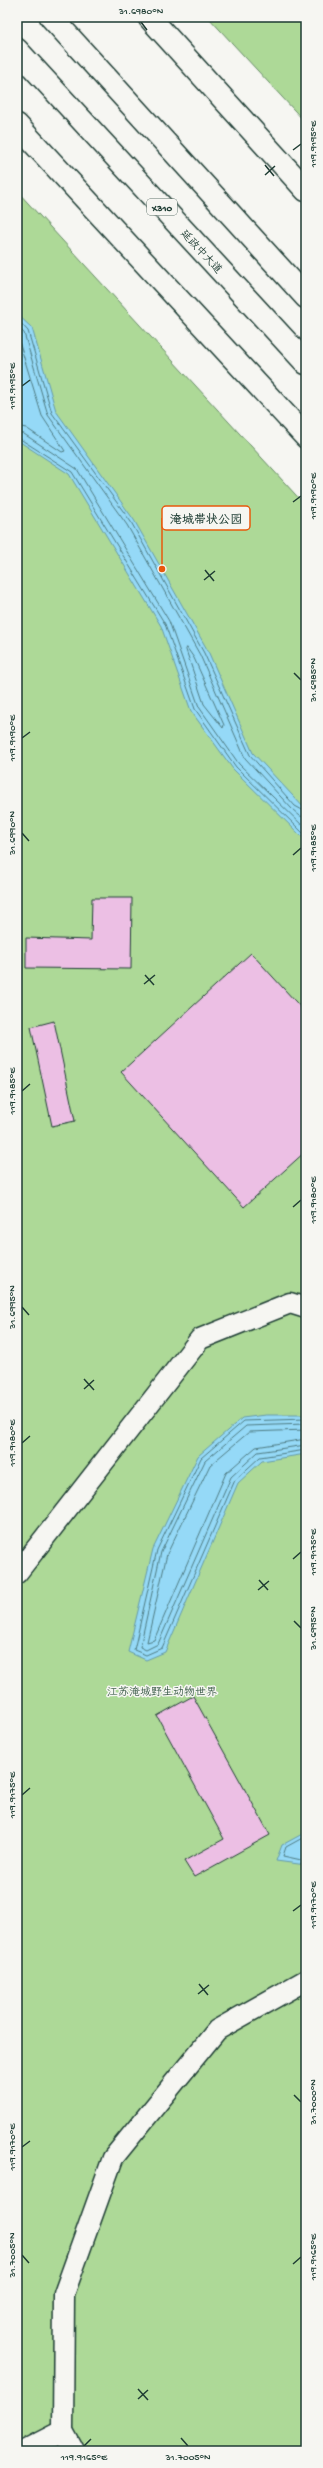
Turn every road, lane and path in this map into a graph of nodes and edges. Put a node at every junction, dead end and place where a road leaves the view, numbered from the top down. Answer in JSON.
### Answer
{"nodes":[{"id":1,"x":51,"y":17,"type":"edge"},
{"id":2,"x":150,"y":17,"type":"edge"},
{"id":3,"x":17,"y":50,"type":"edge"},
{"id":4,"x":17,"y":125,"type":"edge"},
{"id":5,"x":306,"y":190,"type":"edge"},
{"id":6,"x":306,"y":297,"type":"edge"},
{"id":7,"x":306,"y":363,"type":"edge"},
{"id":8,"x":303,"y":429,"type":"edge"},
{"id":9,"x":306,"y":1308,"type":"edge"},
{"id":10,"x":17,"y":1572,"type":"edge"},
{"id":11,"x":306,"y":1980,"type":"edge"},
{"id":12,"x":63,"y":2430,"type":"junction"},
{"id":13,"x":24,"y":2451,"type":"edge"},
{"id":14,"x":74,"y":2451,"type":"edge"}],
"edges":[{"from":1,"to":6,"type":"main road"},
{"from":2,"to":5,"type":"main road"},
{"from":3,"to":7,"type":"main road","name":"延政中大道","number":"X310"},
{"from":4,"to":8,"type":"main road"},
{"from":9,"to":10,"type":"lane"},
{"from":11,"to":12,"type":"lane"},
{"from":12,"to":13,"type":"lane"},
{"from":12,"to":14,"type":"lane"}]}
